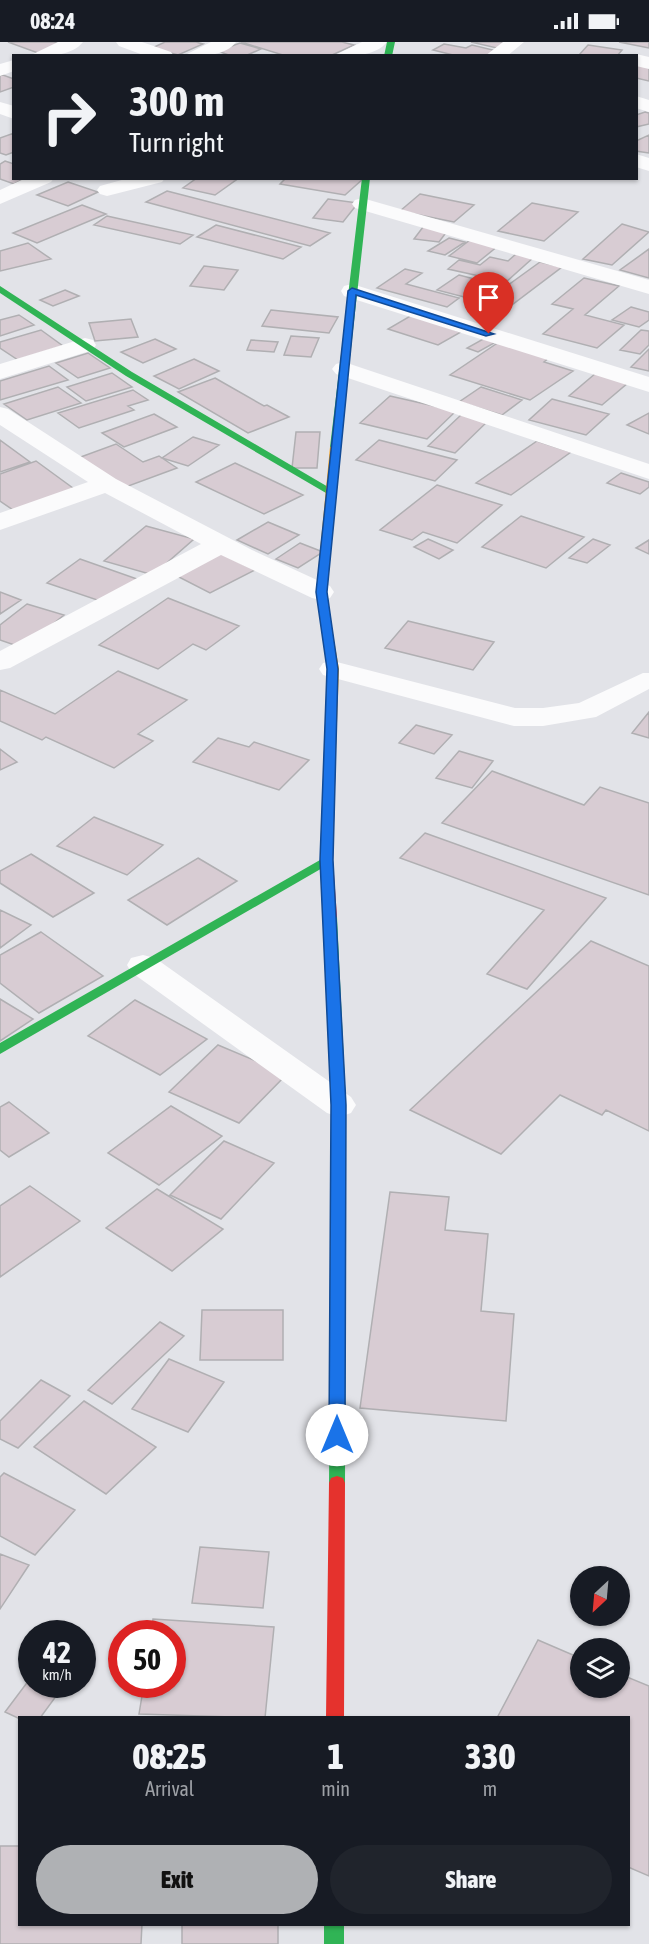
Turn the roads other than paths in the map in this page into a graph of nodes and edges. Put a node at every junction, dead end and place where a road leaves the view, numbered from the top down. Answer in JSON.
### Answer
{"nodes":[{"id":1,"x":74,"y":42,"type":"edge"},
{"id":2,"x":125,"y":42,"type":"edge"},
{"id":3,"x":227,"y":42,"type":"edge"},
{"id":4,"x":378,"y":42,"type":"edge"},
{"id":5,"x":515,"y":42,"type":"edge"},
{"id":6,"x":43,"y":54,"type":"edge"},
{"id":7,"x":159,"y":54,"type":"edge"},
{"id":8,"x":197,"y":54,"type":"edge"},
{"id":9,"x":347,"y":54,"type":"edge"},
{"id":10,"x":497,"y":54,"type":"edge"},
{"id":11,"x":40,"y":180,"type":"edge"},
{"id":12,"x":147,"y":180,"type":"edge"},
{"id":13,"x":366,"y":180,"type":"edge"},
{"id":14,"x":107,"y":190,"type":"dead end"},
{"id":15,"x":0,"y":198,"type":"edge"},
{"id":16,"x":362,"y":204,"type":"junction"},
{"id":17,"x":649,"y":287,"type":"edge"},
{"id":18,"x":0,"y":289,"type":"edge"},
{"id":19,"x":352,"y":291,"type":"junction"},
{"id":20,"x":85,"y":345,"type":"junction"},
{"id":21,"x":344,"y":369,"type":"junction"},
{"id":22,"x":0,"y":372,"type":"edge"},
{"id":23,"x":649,"y":385,"type":"edge"},
{"id":24,"x":0,"y":414,"type":"edge"},
{"id":25,"x":649,"y":472,"type":"edge"},
{"id":26,"x":107,"y":484,"type":"junction"},
{"id":27,"x":330,"y":491,"type":"junction"},
{"id":28,"x":0,"y":522,"type":"edge"},
{"id":29,"x":221,"y":544,"type":"junction"},
{"id":30,"x":321,"y":592,"type":"junction"},
{"id":31,"x":0,"y":662,"type":"edge"},
{"id":32,"x":333,"y":669,"type":"junction"},
{"id":33,"x":649,"y":681,"type":"edge"},
{"id":34,"x":327,"y":860,"type":"junction"},
{"id":35,"x":142,"y":965,"type":"junction"},
{"id":36,"x":0,"y":1049,"type":"edge"},
{"id":37,"x":339,"y":1105,"type":"junction"},
{"id":38,"x":335,"y":1716,"type":"edge"},
{"id":39,"x":334,"y":1926,"type":"edge"},
{"id":40,"x":334,"y":1944,"type":"edge"}],
"edges":[{"from":1,"to":6,"type":"street"},
{"from":2,"to":7,"type":"street"},
{"from":3,"to":8,"type":"street"},
{"from":4,"to":9,"type":"street"},
{"from":5,"to":10,"type":"street"},
{"from":11,"to":15,"type":"street"},
{"from":12,"to":14,"type":"street"},
{"from":13,"to":16,"type":"main road"},
{"from":16,"to":17,"type":"street"},
{"from":16,"to":19,"type":"main road"},
{"from":18,"to":20,"type":"main road"},
{"from":19,"to":21,"type":"main road"},
{"from":19,"to":23,"type":"street"},
{"from":20,"to":22,"type":"street"},
{"from":20,"to":27,"type":"main road"},
{"from":21,"to":25,"type":"street"},
{"from":21,"to":27,"type":"main road"},
{"from":24,"to":26,"type":"street"},
{"from":26,"to":28,"type":"street"},
{"from":26,"to":29,"type":"street"},
{"from":27,"to":30,"type":"main road"},
{"from":29,"to":30,"type":"street"},
{"from":29,"to":31,"type":"street"},
{"from":30,"to":32,"type":"main road"},
{"from":32,"to":33,"type":"street"},
{"from":32,"to":34,"type":"main road"},
{"from":34,"to":35,"type":"main road"},
{"from":34,"to":37,"type":"main road"},
{"from":35,"to":36,"type":"main road"},
{"from":35,"to":37,"type":"street"},
{"from":37,"to":38,"type":"main road"},
{"from":39,"to":40,"type":"main road"}]}
